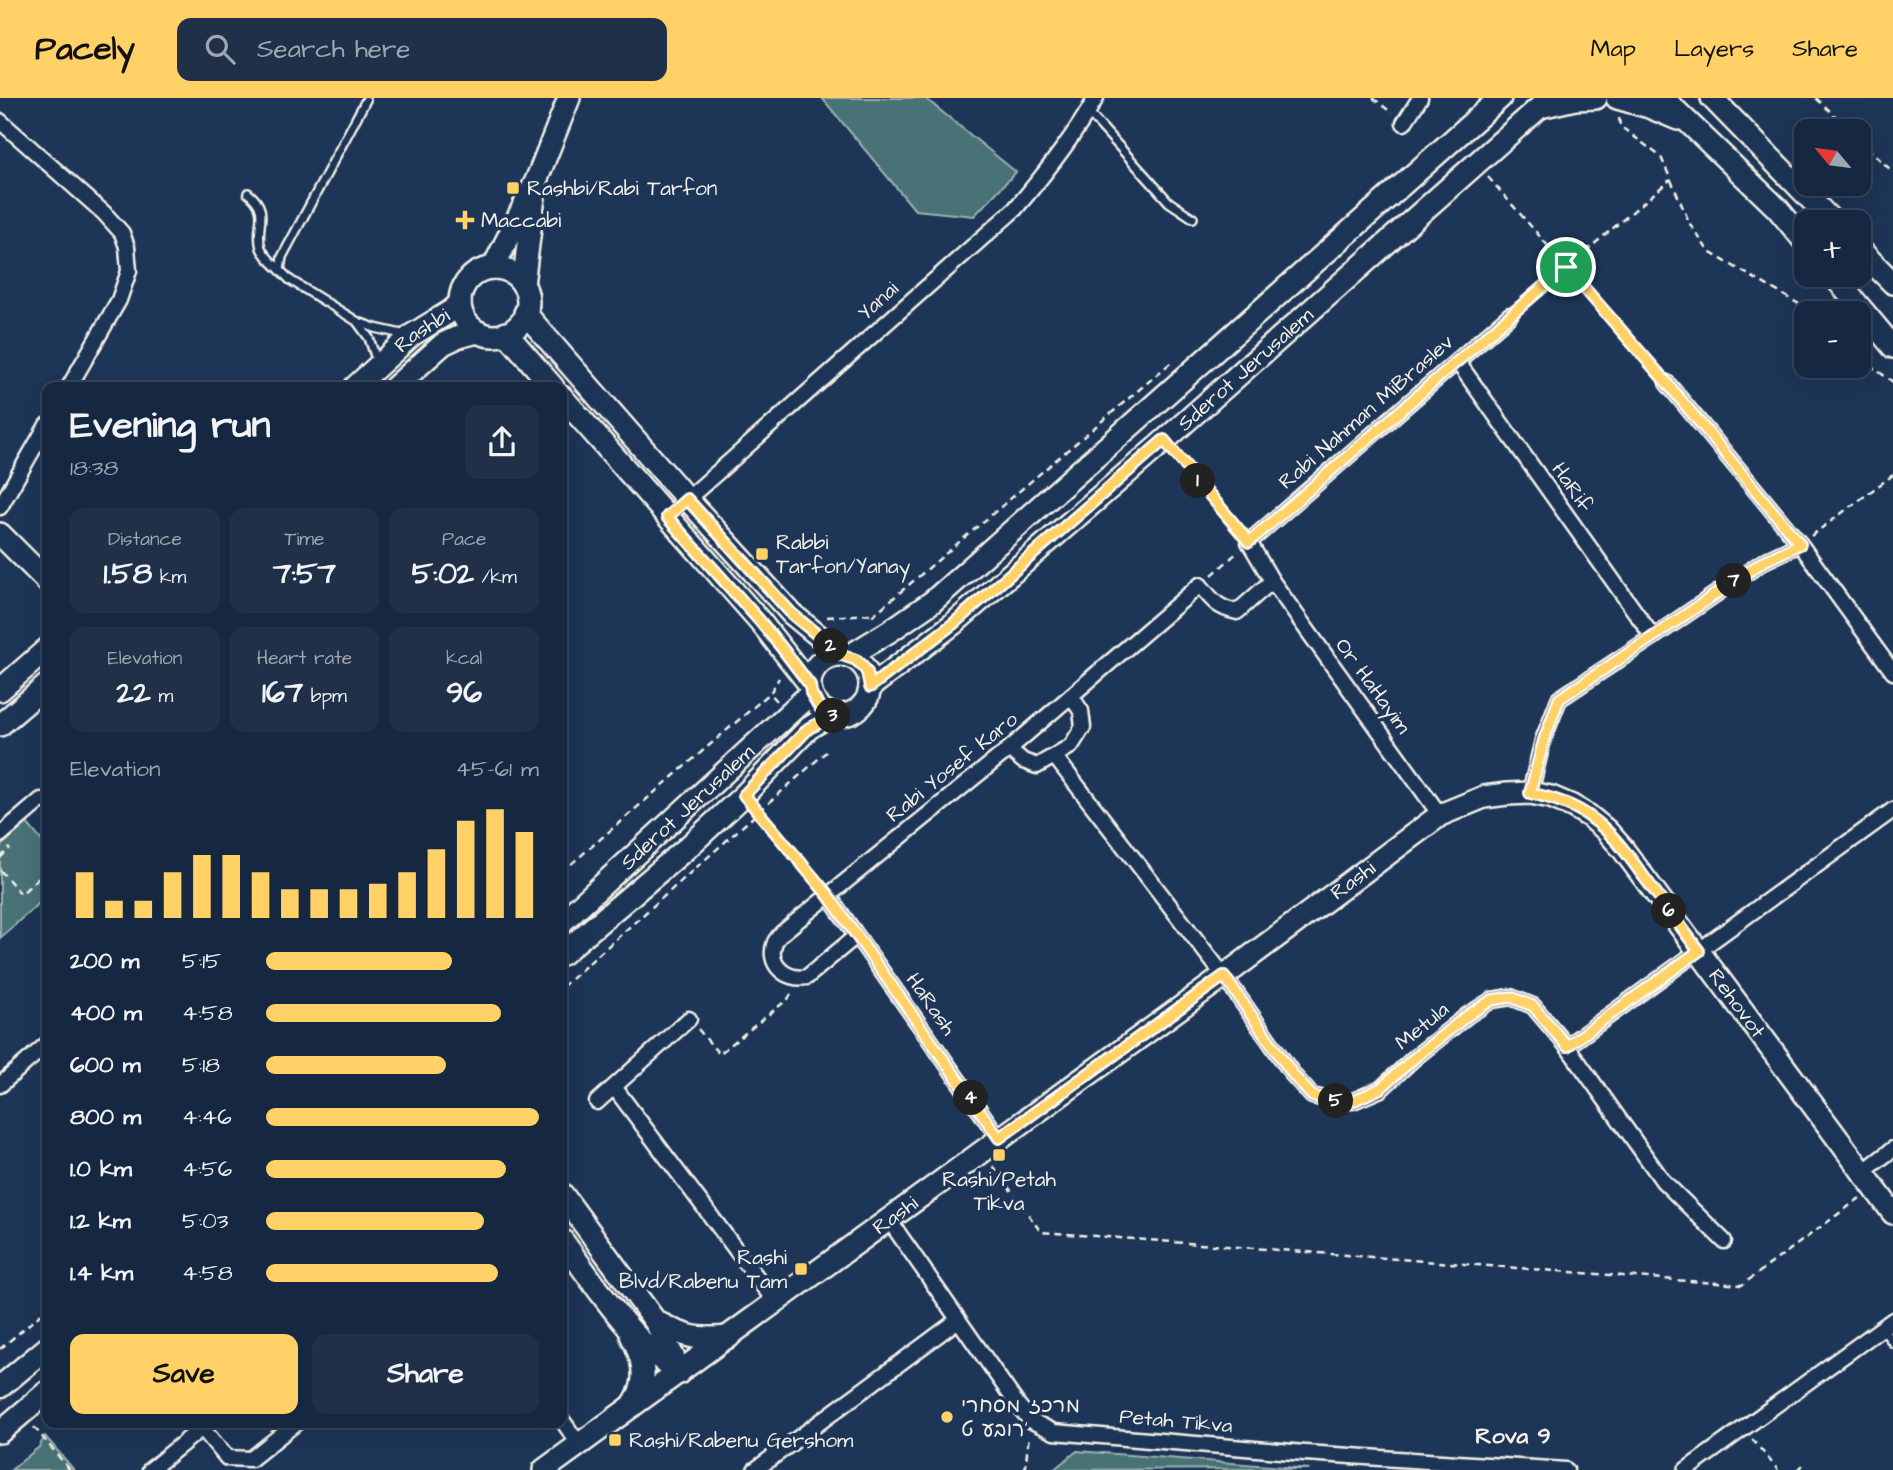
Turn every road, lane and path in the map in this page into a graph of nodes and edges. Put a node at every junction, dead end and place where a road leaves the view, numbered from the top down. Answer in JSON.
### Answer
{"nodes":[{"id":1,"x":569,"y":98,"type":"edge"},
{"id":2,"x":1096,"y":98,"type":"edge"},
{"id":3,"x":1420,"y":98,"type":"edge"},
{"id":4,"x":1500,"y":98,"type":"edge"},
{"id":5,"x":1596,"y":98,"type":"edge"},
{"id":6,"x":1663,"y":98,"type":"edge"},
{"id":7,"x":1712,"y":98,"type":"edge"},
{"id":8,"x":1816,"y":98,"type":"edge"},
{"id":9,"x":366,"y":100,"type":"dead end"},
{"id":10,"x":1545,"y":103,"type":"edge"},
{"id":11,"x":1618,"y":107,"type":"edge"},
{"id":12,"x":1088,"y":112,"type":"junction"},
{"id":13,"x":1838,"y":119,"type":"edge"},
{"id":14,"x":0,"y":121,"type":"edge"},
{"id":15,"x":1404,"y":122,"type":"dead end"},
{"id":16,"x":1688,"y":123,"type":"junction"},
{"id":17,"x":1871,"y":151,"type":"edge"},
{"id":18,"x":1476,"y":164,"type":"junction"},
{"id":19,"x":1893,"y":172,"type":"edge"},
{"id":20,"x":1670,"y":180,"type":"junction"},
{"id":21,"x":536,"y":181,"type":"junction"},
{"id":22,"x":248,"y":194,"type":"dead end"},
{"id":23,"x":1821,"y":210,"type":"edge"},
{"id":24,"x":1193,"y":218,"type":"dead end"},
{"id":25,"x":1794,"y":228,"type":"edge"},
{"id":26,"x":1871,"y":261,"type":"edge"},
{"id":27,"x":1566,"y":267,"type":"junction"},
{"id":28,"x":493,"y":268,"type":"junction"},
{"id":29,"x":280,"y":270,"type":"junction"},
{"id":30,"x":1893,"y":283,"type":"edge"},
{"id":31,"x":523,"y":285,"type":"junction"},
{"id":32,"x":1843,"y":287,"type":"edge"},
{"id":33,"x":1794,"y":301,"type":"edge"},
{"id":34,"x":460,"y":303,"type":"junction"},
{"id":35,"x":526,"y":313,"type":"junction"},
{"id":36,"x":1510,"y":315,"type":"joint"},
{"id":37,"x":358,"y":322,"type":"junction"},
{"id":38,"x":478,"y":332,"type":"junction"},
{"id":39,"x":506,"y":333,"type":"junction"},
{"id":40,"x":412,"y":335,"type":"junction"},
{"id":41,"x":1893,"y":347,"type":"edge"},
{"id":42,"x":1175,"y":359,"type":"dead end"},
{"id":43,"x":1457,"y":361,"type":"junction"},
{"id":44,"x":379,"y":366,"type":"junction"},
{"id":45,"x":1871,"y":367,"type":"edge"},
{"id":46,"x":72,"y":382,"type":"edge"},
{"id":47,"x":361,"y":382,"type":"edge"},
{"id":48,"x":401,"y":382,"type":"edge"},
{"id":49,"x":549,"y":382,"type":"edge"},
{"id":50,"x":1893,"y":382,"type":"edge"},
{"id":51,"x":1667,"y":383,"type":"joint"},
{"id":52,"x":567,"y":403,"type":"edge"},
{"id":53,"x":42,"y":434,"type":"edge"},
{"id":54,"x":1164,"y":440,"type":"junction"},
{"id":55,"x":1893,"y":475,"type":"edge"},
{"id":56,"x":687,"y":499,"type":"junction"},
{"id":57,"x":0,"y":507,"type":"edge"},
{"id":58,"x":667,"y":517,"type":"junction"},
{"id":59,"x":0,"y":534,"type":"edge"},
{"id":60,"x":1249,"y":542,"type":"junction"},
{"id":61,"x":1800,"y":544,"type":"junction"},
{"id":62,"x":42,"y":576,"type":"edge"},
{"id":63,"x":1272,"y":581,"type":"junction"},
{"id":64,"x":1200,"y":585,"type":"junction"},
{"id":65,"x":872,"y":616,"type":"dead end"},
{"id":66,"x":1653,"y":637,"type":"junction"},
{"id":67,"x":42,"y":653,"type":"edge"},
{"id":68,"x":846,"y":656,"type":"junction"},
{"id":69,"x":1893,"y":672,"type":"edge"},
{"id":70,"x":870,"y":687,"type":"junction"},
{"id":71,"x":42,"y":689,"type":"edge"},
{"id":72,"x":810,"y":689,"type":"junction"},
{"id":73,"x":0,"y":690,"type":"edge"},
{"id":74,"x":770,"y":692,"type":"dead end"},
{"id":75,"x":1071,"y":696,"type":"junction"},
{"id":76,"x":836,"y":715,"type":"junction"},
{"id":77,"x":0,"y":725,"type":"edge"},
{"id":78,"x":1009,"y":749,"type":"junction"},
{"id":79,"x":826,"y":752,"type":"dead end"},
{"id":80,"x":1055,"y":757,"type":"junction"},
{"id":81,"x":1530,"y":793,"type":"junction"},
{"id":82,"x":744,"y":795,"type":"junction"},
{"id":83,"x":42,"y":800,"type":"edge"},
{"id":84,"x":1893,"y":810,"type":"edge"},
{"id":85,"x":759,"y":814,"type":"junction"},
{"id":86,"x":1440,"y":815,"type":"junction"},
{"id":87,"x":0,"y":835,"type":"edge"},
{"id":88,"x":567,"y":868,"type":"edge"},
{"id":89,"x":0,"y":870,"type":"edge"},
{"id":90,"x":42,"y":875,"type":"edge"},
{"id":91,"x":828,"y":895,"type":"junction"},
{"id":92,"x":567,"y":917,"type":"edge"},
{"id":93,"x":856,"y":936,"type":"junction"},
{"id":94,"x":567,"y":950,"type":"edge"},
{"id":95,"x":1699,"y":951,"type":"junction"},
{"id":96,"x":1224,"y":976,"type":"junction"},
{"id":97,"x":799,"y":979,"type":"junction"},
{"id":98,"x":567,"y":983,"type":"edge"},
{"id":99,"x":689,"y":1018,"type":"joint"},
{"id":100,"x":1567,"y":1046,"type":"junction"},
{"id":101,"x":42,"y":1048,"type":"edge"},
{"id":102,"x":0,"y":1085,"type":"edge"},
{"id":103,"x":614,"y":1087,"type":"junction"},
{"id":104,"x":597,"y":1101,"type":"dead end"},
{"id":105,"x":991,"y":1144,"type":"junction"},
{"id":106,"x":1893,"y":1149,"type":"edge"},
{"id":107,"x":1868,"y":1179,"type":"junction"},
{"id":108,"x":567,"y":1201,"type":"edge"},
{"id":109,"x":1893,"y":1213,"type":"edge"},
{"id":110,"x":889,"y":1220,"type":"junction"},
{"id":111,"x":1724,"y":1241,"type":"dead end"},
{"id":112,"x":567,"y":1247,"type":"edge"},
{"id":113,"x":776,"y":1303,"type":"junction"},
{"id":114,"x":42,"y":1312,"type":"edge"},
{"id":115,"x":958,"y":1320,"type":"junction"},
{"id":116,"x":655,"y":1321,"type":"junction"},
{"id":117,"x":1887,"y":1324,"type":"edge"},
{"id":118,"x":627,"y":1328,"type":"junction"},
{"id":119,"x":729,"y":1337,"type":"junction"},
{"id":120,"x":1893,"y":1343,"type":"edge"},
{"id":121,"x":0,"y":1349,"type":"edge"},
{"id":122,"x":42,"y":1352,"type":"edge"},
{"id":123,"x":679,"y":1373,"type":"junction"},
{"id":124,"x":0,"y":1387,"type":"edge"},
{"id":125,"x":42,"y":1396,"type":"edge"},
{"id":126,"x":632,"y":1406,"type":"junction"},
{"id":127,"x":23,"y":1413,"type":"junction"},
{"id":128,"x":1030,"y":1420,"type":"junction"},
{"id":129,"x":567,"y":1427,"type":"edge"},
{"id":130,"x":201,"y":1428,"type":"edge"},
{"id":131,"x":207,"y":1428,"type":"edge"},
{"id":132,"x":290,"y":1428,"type":"edge"},
{"id":133,"x":1743,"y":1429,"type":"junction"},
{"id":134,"x":0,"y":1432,"type":"edge"},
{"id":135,"x":579,"y":1444,"type":"junction"},
{"id":136,"x":1803,"y":1465,"type":"dead end"},
{"id":137,"x":70,"y":1470,"type":"edge"},
{"id":138,"x":150,"y":1470,"type":"edge"},
{"id":139,"x":544,"y":1470,"type":"edge"},
{"id":140,"x":755,"y":1470,"type":"edge"},
{"id":141,"x":1025,"y":1470,"type":"edge"},
{"id":142,"x":1566,"y":1470,"type":"edge"},
{"id":143,"x":1686,"y":1470,"type":"edge"},
{"id":144,"x":1778,"y":1470,"type":"edge"},
{"id":145,"x":1798,"y":1470,"type":"edge"}],
"edges":[{"from":1,"to":21,"type":"street"},
{"from":2,"to":12,"type":"street","name":"Yanai"},
{"from":3,"to":15,"type":"street"},
{"from":4,"to":68,"type":"street","name":"Sderot Jerusalem"},
{"from":5,"to":10,"type":"street"},
{"from":6,"to":16,"type":"street"},
{"from":7,"to":23,"type":"street"},
{"from":8,"to":13,"type":"path"},
{"from":9,"to":29,"type":"lane"},
{"from":10,"to":18,"type":"street","name":"Sderot Jerusalem"},
{"from":11,"to":16,"type":"street"},
{"from":11,"to":20,"type":"path"},
{"from":12,"to":24,"type":"lane"},
{"from":12,"to":56,"type":"street","name":"Yanai"},
{"from":14,"to":46,"type":"street"},
{"from":16,"to":25,"type":"street"},
{"from":17,"to":19,"type":"path"},
{"from":18,"to":27,"type":"path"},
{"from":18,"to":54,"type":"street","name":"Sderot Jerusalem"},
{"from":20,"to":27,"type":"path"},
{"from":20,"to":33,"type":"path"},
{"from":21,"to":28,"type":"street"},
{"from":21,"to":31,"type":"street"},
{"from":22,"to":29,"type":"lane"},
{"from":26,"to":30,"type":"street"},
{"from":27,"to":36,"type":"path"},
{"from":27,"to":51,"type":"path"},
{"from":28,"to":31,"type":"street"},
{"from":28,"to":34,"type":"street"},
{"from":29,"to":37,"type":"lane"},
{"from":31,"to":35,"type":"street"},
{"from":32,"to":41,"type":"street"},
{"from":34,"to":38,"type":"street"},
{"from":34,"to":40,"type":"street","name":"Rashbi"},
{"from":35,"to":39,"type":"street"},
{"from":35,"to":56,"type":"street"},
{"from":36,"to":43,"type":"street","name":"Rabi Nahman MiBraslev"},
{"from":37,"to":40,"type":"lane"},
{"from":37,"to":44,"type":"lane"},
{"from":38,"to":39,"type":"street"},
{"from":38,"to":48,"type":"street","name":"Rashbi"},
{"from":39,"to":49,"type":"street"},
{"from":40,"to":44,"type":"street","name":"Rashbi"},
{"from":42,"to":65,"type":"path"},
{"from":43,"to":60,"type":"street","name":"Rabi Nahman MiBraslev"},
{"from":43,"to":66,"type":"street","name":"HaRif"},
{"from":44,"to":47,"type":"street","name":"Rashbi"},
{"from":45,"to":50,"type":"path"},
{"from":51,"to":61,"type":"street"},
{"from":52,"to":58,"type":"street"},
{"from":53,"to":57,"type":"street"},
{"from":54,"to":60,"type":"path"},
{"from":54,"to":70,"type":"street","name":"Sderot Jerusalem"},
{"from":55,"to":61,"type":"path"},
{"from":56,"to":58,"type":"street","name":"Yanai"},
{"from":56,"to":68,"type":"street"},
{"from":58,"to":72,"type":"street"},
{"from":59,"to":62,"type":"street"},
{"from":60,"to":63,"type":"street","name":"Or HaHayim"},
{"from":60,"to":64,"type":"path"},
{"from":61,"to":66,"type":"street"},
{"from":61,"to":69,"type":"street"},
{"from":63,"to":64,"type":"street"},
{"from":63,"to":86,"type":"street","name":"Or HaHayim"},
{"from":64,"to":75,"type":"street","name":"Rabi Yosef Karo"},
{"from":66,"to":81,"type":"street"},
{"from":67,"to":73,"type":"street"},
{"from":68,"to":70,"type":"street"},
{"from":68,"to":72,"type":"street"},
{"from":70,"to":76,"type":"street"},
{"from":71,"to":77,"type":"street"},
{"from":72,"to":76,"type":"street"},
{"from":72,"to":92,"type":"street","name":"Sderot Jerusalem"},
{"from":74,"to":88,"type":"path"},
{"from":75,"to":78,"type":"street","name":"Rabi Yosef Karo"},
{"from":75,"to":80,"type":"street"},
{"from":76,"to":82,"type":"street","name":"Sderot Jerusalem"},
{"from":78,"to":80,"type":"street"},
{"from":78,"to":91,"type":"street","name":"Rabi Yosef Karo"},
{"from":79,"to":85,"type":"path"},
{"from":80,"to":96,"type":"street","name":"Metula"},
{"from":81,"to":86,"type":"street","name":"Rashi"},
{"from":81,"to":95,"type":"street","name":"Rehovot"},
{"from":82,"to":85,"type":"path"},
{"from":82,"to":94,"type":"street","name":"Sderot Jerusalem"},
{"from":83,"to":87,"type":"street"},
{"from":84,"to":95,"type":"street"},
{"from":85,"to":91,"type":"path"},
{"from":85,"to":98,"type":"path"},
{"from":86,"to":96,"type":"street","name":"Rashi"},
{"from":89,"to":90,"type":"path"},
{"from":91,"to":93,"type":"street","name":"HaRash"},
{"from":91,"to":97,"type":"street","name":"Rabi Yosef Karo"},
{"from":93,"to":97,"type":"street"},
{"from":93,"to":105,"type":"street","name":"HaRash"},
{"from":95,"to":100,"type":"street"},
{"from":95,"to":107,"type":"street","name":"Rehovot"},
{"from":96,"to":100,"type":"street","name":"Metula"},
{"from":96,"to":105,"type":"street","name":"Rashi"},
{"from":97,"to":99,"type":"path"},
{"from":99,"to":103,"type":"street"},
{"from":100,"to":111,"type":"street","name":"Metula"},
{"from":101,"to":102,"type":"street"},
{"from":103,"to":104,"type":"street"},
{"from":103,"to":113,"type":"street"},
{"from":105,"to":107,"type":"path"},
{"from":105,"to":110,"type":"street","name":"Rashi"},
{"from":106,"to":107,"type":"street"},
{"from":107,"to":109,"type":"street","name":"Rehovot"},
{"from":108,"to":116,"type":"street"},
{"from":110,"to":113,"type":"street","name":"Rashi"},
{"from":110,"to":115,"type":"street"},
{"from":112,"to":118,"type":"street"},
{"from":113,"to":119,"type":"street","name":"Rashi"},
{"from":114,"to":121,"type":"path"},
{"from":115,"to":128,"type":"street"},
{"from":115,"to":140,"type":"street"},
{"from":116,"to":119,"type":"street"},
{"from":116,"to":123,"type":"street"},
{"from":117,"to":120,"type":"lane"},
{"from":117,"to":133,"type":"street"},
{"from":118,"to":123,"type":"street"},
{"from":118,"to":126,"type":"street"},
{"from":119,"to":123,"type":"street","name":"Rashi"},
{"from":122,"to":124,"type":"street"},
{"from":123,"to":126,"type":"street","name":"Rashi"},
{"from":125,"to":127,"type":"street"},
{"from":126,"to":135,"type":"street","name":"Rashi"},
{"from":127,"to":134,"type":"street"},
{"from":127,"to":137,"type":"path"},
{"from":128,"to":141,"type":"path"},
{"from":128,"to":142,"type":"street","name":"Petah Tikva"},
{"from":129,"to":135,"type":"street"},
{"from":130,"to":138,"type":"street"},
{"from":131,"to":132,"type":"street"},
{"from":133,"to":143,"type":"street"},
{"from":133,"to":144,"type":"path"},
{"from":135,"to":139,"type":"street","name":"Rashi"},
{"from":136,"to":145,"type":"path"}]}
